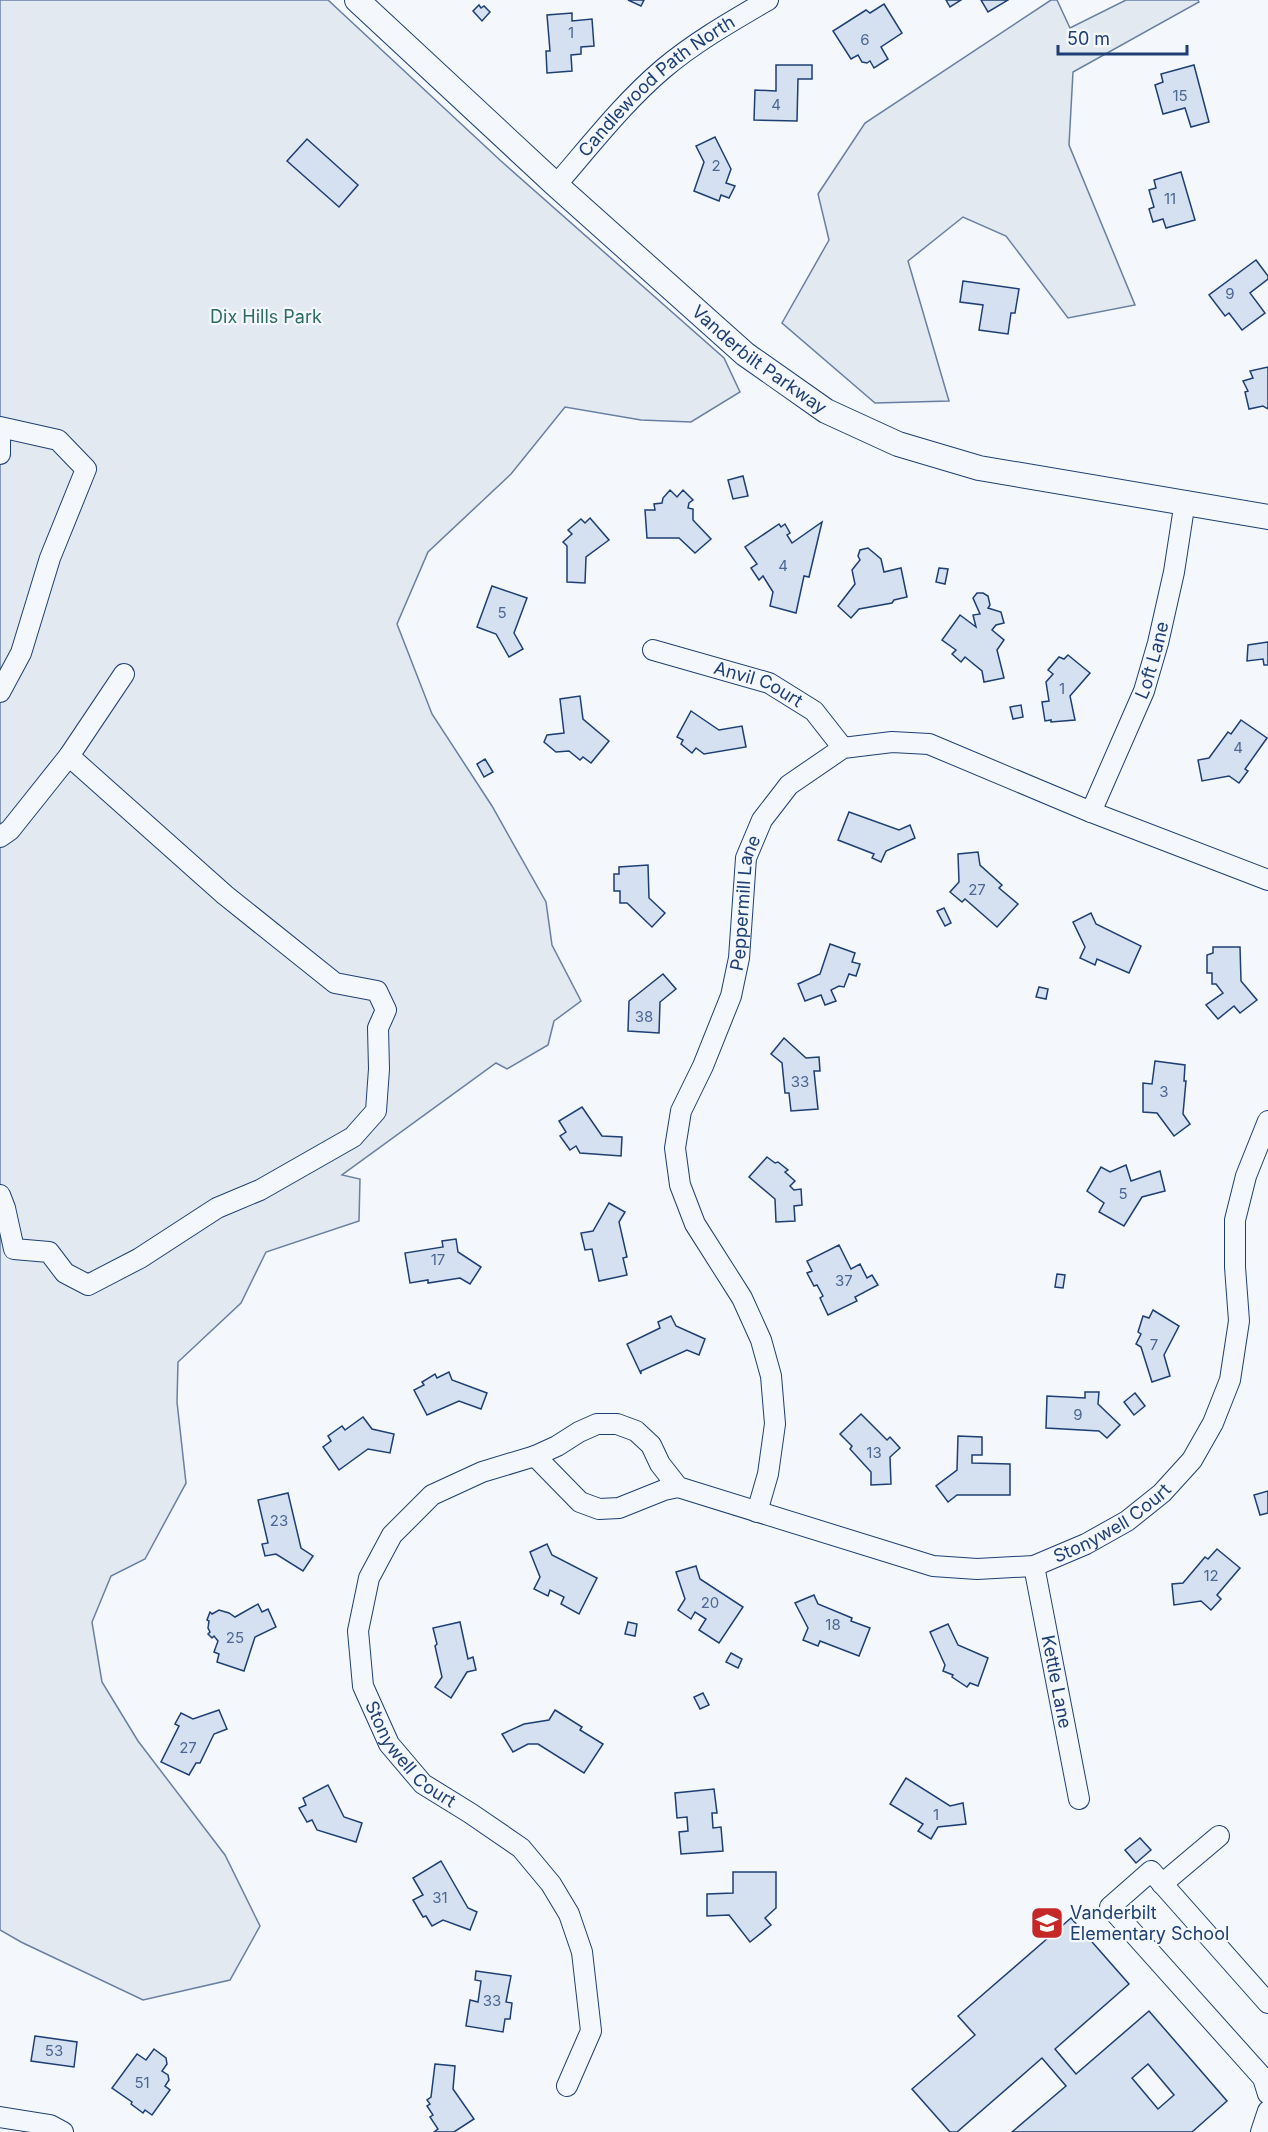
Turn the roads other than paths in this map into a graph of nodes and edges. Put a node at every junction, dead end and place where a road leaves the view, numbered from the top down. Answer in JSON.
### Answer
{"nodes":[{"id":1,"x":357,"y":0,"type":"edge"},
{"id":2,"x":768,"y":0,"type":"edge"},
{"id":3,"x":556,"y":185,"type":"junction"},
{"id":4,"x":0,"y":427,"type":"edge"},
{"id":5,"x":0,"y":439,"type":"edge"},
{"id":6,"x":0,"y":454,"type":"edge"},
{"id":7,"x":1185,"y":501,"type":"junction"},
{"id":8,"x":1268,"y":517,"type":"edge"},
{"id":9,"x":653,"y":650,"type":"dead end"},
{"id":10,"x":124,"y":674,"type":"dead end"},
{"id":11,"x":0,"y":692,"type":"edge"},
{"id":12,"x":843,"y":748,"type":"junction"},
{"id":13,"x":69,"y":756,"type":"junction"},
{"id":14,"x":1091,"y":812,"type":"junction"},
{"id":15,"x":0,"y":837,"type":"edge"},
{"id":16,"x":1268,"y":880,"type":"edge"},
{"id":17,"x":1268,"y":1121,"type":"edge"},
{"id":18,"x":0,"y":1195,"type":"edge"},
{"id":19,"x":535,"y":1456,"type":"junction"},
{"id":20,"x":678,"y":1487,"type":"junction"},
{"id":21,"x":757,"y":1512,"type":"junction"},
{"id":22,"x":1034,"y":1566,"type":"junction"},
{"id":23,"x":1079,"y":1799,"type":"dead end"},
{"id":24,"x":1219,"y":1836,"type":"dead end"},
{"id":25,"x":1162,"y":1884,"type":"junction"},
{"id":26,"x":1268,"y":2003,"type":"edge"},
{"id":27,"x":567,"y":2086,"type":"dead end"},
{"id":28,"x":1268,"y":2094,"type":"edge"},
{"id":29,"x":1268,"y":2111,"type":"edge"},
{"id":30,"x":0,"y":2117,"type":"edge"},
{"id":31,"x":63,"y":2132,"type":"edge"},
{"id":32,"x":1261,"y":2132,"type":"edge"}],
"edges":[{"from":1,"to":3,"type":"main road","name":"Vanderbilt Parkway"},
{"from":2,"to":3,"type":"street","name":"Candlewood Path North"},
{"from":3,"to":7,"type":"main road","name":"Vanderbilt Parkway"},
{"from":4,"to":11,"type":"street"},
{"from":5,"to":6,"type":"street"},
{"from":7,"to":8,"type":"main road","name":"Vanderbilt Parkway"},
{"from":7,"to":14,"type":"street","name":"Loft Lane"},
{"from":9,"to":12,"type":"street","name":"Anvil Court"},
{"from":10,"to":13,"type":"street"},
{"from":12,"to":14,"type":"street","name":"Peppermill Lane"},
{"from":12,"to":21,"type":"street","name":"Peppermill Lane"},
{"from":13,"to":15,"type":"street"},
{"from":13,"to":18,"type":"street"},
{"from":14,"to":16,"type":"street","name":"Peppermill Lane"},
{"from":17,"to":22,"type":"street","name":"Stonywell Court"},
{"from":19,"to":20,"type":"street"},
{"from":19,"to":20,"type":"street","name":"Stonywell Court"},
{"from":19,"to":27,"type":"street","name":"Stonywell Court"},
{"from":20,"to":21,"type":"street","name":"Stonywell Court"},
{"from":21,"to":22,"type":"street","name":"Stonywell Court"},
{"from":22,"to":23,"type":"street","name":"Kettle Lane"},
{"from":24,"to":25,"type":"street"},
{"from":25,"to":26,"type":"street"},
{"from":25,"to":28,"type":"street"},
{"from":29,"to":32,"type":"street"},
{"from":30,"to":31,"type":"street"}]}
